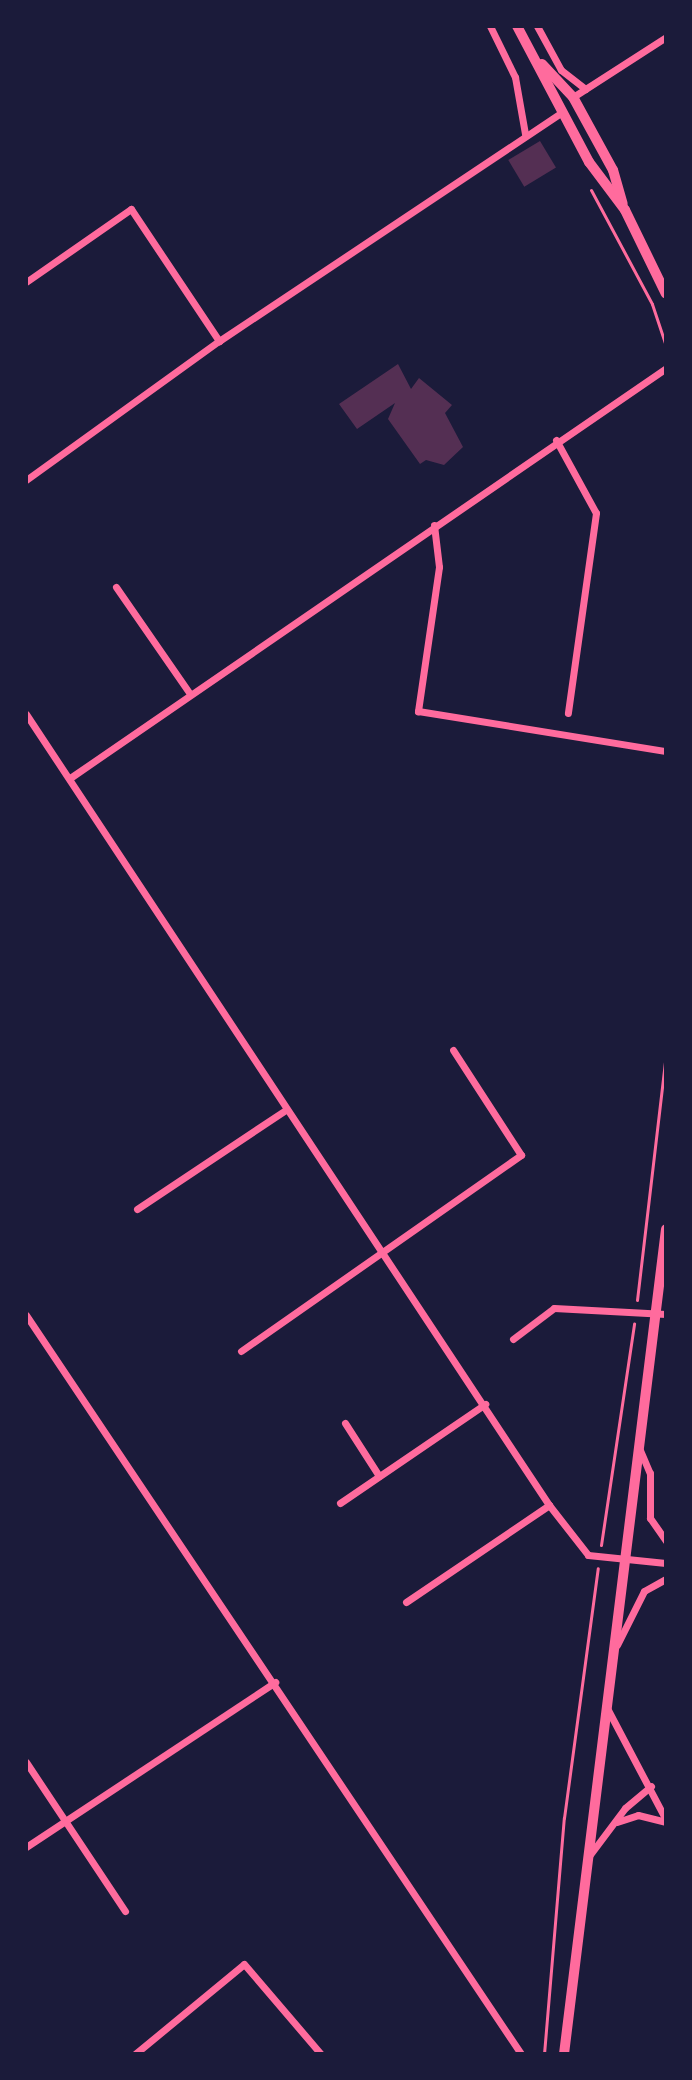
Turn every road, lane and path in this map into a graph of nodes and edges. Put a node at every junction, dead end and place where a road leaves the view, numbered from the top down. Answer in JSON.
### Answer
{"nodes":[{"id":1,"x":490,"y":26,"type":"edge"},
{"id":2,"x":517,"y":26,"type":"edge"},
{"id":3,"x":537,"y":26,"type":"edge"},
{"id":4,"x":666,"y":37,"type":"edge"},
{"id":5,"x":535,"y":57,"type":"junction"},
{"id":6,"x":585,"y":89,"type":"junction"},
{"id":7,"x":573,"y":97,"type":"junction"},
{"id":8,"x":561,"y":113,"type":"junction"},
{"id":9,"x":525,"y":134,"type":"junction"},
{"id":10,"x":587,"y":181,"type":"dead end"},
{"id":11,"x":625,"y":210,"type":"junction"},
{"id":12,"x":26,"y":282,"type":"edge"},
{"id":13,"x":666,"y":294,"type":"edge"},
{"id":14,"x":219,"y":341,"type":"junction"},
{"id":15,"x":666,"y":346,"type":"edge"},
{"id":16,"x":666,"y":368,"type":"edge"},
{"id":17,"x":556,"y":440,"type":"junction"},
{"id":18,"x":26,"y":480,"type":"edge"},
{"id":19,"x":434,"y":525,"type":"junction"},
{"id":20,"x":116,"y":587,"type":"dead end"},
{"id":21,"x":190,"y":694,"type":"junction"},
{"id":22,"x":568,"y":713,"type":"dead end"},
{"id":23,"x":26,"y":714,"type":"edge"},
{"id":24,"x":666,"y":751,"type":"edge"},
{"id":25,"x":70,"y":778,"type":"junction"},
{"id":26,"x":453,"y":1050,"type":"dead end"},
{"id":27,"x":666,"y":1053,"type":"edge"},
{"id":28,"x":284,"y":1111,"type":"junction"},
{"id":29,"x":137,"y":1209,"type":"dead end"},
{"id":30,"x":666,"y":1229,"type":"edge"},
{"id":31,"x":383,"y":1255,"type":"junction"},
{"id":32,"x":636,"y":1311,"type":"junction"},
{"id":33,"x":661,"y":1314,"type":"edge"},
{"id":34,"x":26,"y":1315,"type":"edge"},
{"id":35,"x":513,"y":1339,"type":"dead end"},
{"id":36,"x":241,"y":1351,"type":"dead end"},
{"id":37,"x":485,"y":1404,"type":"junction"},
{"id":38,"x":345,"y":1423,"type":"dead end"},
{"id":39,"x":640,"y":1450,"type":"junction"},
{"id":40,"x":379,"y":1476,"type":"junction"},
{"id":41,"x":340,"y":1503,"type":"dead end"},
{"id":42,"x":549,"y":1505,"type":"junction"},
{"id":43,"x":602,"y":1531,"type":"dead end"},
{"id":44,"x":666,"y":1541,"type":"edge"},
{"id":45,"x":627,"y":1560,"type":"junction"},
{"id":46,"x":666,"y":1563,"type":"edge"},
{"id":47,"x":666,"y":1579,"type":"edge"},
{"id":48,"x":594,"y":1594,"type":"dead end"},
{"id":49,"x":406,"y":1602,"type":"dead end"},
{"id":50,"x":614,"y":1655,"type":"junction"},
{"id":51,"x":275,"y":1682,"type":"junction"},
{"id":52,"x":608,"y":1710,"type":"junction"},
{"id":53,"x":26,"y":1762,"type":"edge"},
{"id":54,"x":651,"y":1786,"type":"junction"},
{"id":55,"x":66,"y":1821,"type":"junction"},
{"id":56,"x":666,"y":1821,"type":"edge"},
{"id":57,"x":615,"y":1823,"type":"junction"},
{"id":58,"x":26,"y":1847,"type":"edge"},
{"id":59,"x":585,"y":1861,"type":"junction"},
{"id":60,"x":125,"y":1911,"type":"dead end"},
{"id":61,"x":135,"y":2054,"type":"edge"},
{"id":62,"x":321,"y":2054,"type":"edge"},
{"id":63,"x":521,"y":2054,"type":"edge"},
{"id":64,"x":544,"y":2054,"type":"edge"},
{"id":65,"x":564,"y":2054,"type":"edge"}],
"edges":[{"from":1,"to":9,"type":"street"},
{"from":2,"to":5,"type":"main road"},
{"from":3,"to":6,"type":"street"},
{"from":4,"to":6,"type":"street"},
{"from":5,"to":7,"type":"main road"},
{"from":5,"to":8,"type":"main road"},
{"from":6,"to":7,"type":"street"},
{"from":7,"to":11,"type":"main road"},
{"from":8,"to":9,"type":"street"},
{"from":8,"to":11,"type":"main road"},
{"from":9,"to":14,"type":"street"},
{"from":10,"to":15,"type":"path"},
{"from":11,"to":13,"type":"main road"},
{"from":12,"to":14,"type":"street"},
{"from":14,"to":18,"type":"street"},
{"from":16,"to":17,"type":"street"},
{"from":17,"to":19,"type":"street"},
{"from":17,"to":22,"type":"street"},
{"from":19,"to":21,"type":"street"},
{"from":19,"to":24,"type":"street"},
{"from":20,"to":21,"type":"street"},
{"from":21,"to":25,"type":"street"},
{"from":23,"to":25,"type":"street"},
{"from":25,"to":28,"type":"street"},
{"from":26,"to":31,"type":"street"},
{"from":27,"to":32,"type":"path"},
{"from":28,"to":29,"type":"street"},
{"from":28,"to":31,"type":"street"},
{"from":30,"to":33,"type":"main road"},
{"from":31,"to":36,"type":"street"},
{"from":31,"to":37,"type":"street"},
{"from":32,"to":33,"type":"street"},
{"from":32,"to":35,"type":"street"},
{"from":32,"to":43,"type":"path"},
{"from":33,"to":39,"type":"main road"},
{"from":34,"to":51,"type":"street"},
{"from":37,"to":40,"type":"street"},
{"from":37,"to":42,"type":"street"},
{"from":38,"to":40,"type":"street"},
{"from":39,"to":44,"type":"street"},
{"from":39,"to":45,"type":"main road"},
{"from":40,"to":41,"type":"street"},
{"from":42,"to":45,"type":"street"},
{"from":42,"to":49,"type":"street"},
{"from":45,"to":46,"type":"street"},
{"from":45,"to":50,"type":"main road"},
{"from":47,"to":50,"type":"street"},
{"from":48,"to":64,"type":"path"},
{"from":50,"to":52,"type":"main road"},
{"from":51,"to":55,"type":"street"},
{"from":51,"to":63,"type":"street"},
{"from":52,"to":54,"type":"street"},
{"from":52,"to":59,"type":"main road"},
{"from":53,"to":55,"type":"street"},
{"from":54,"to":56,"type":"street"},
{"from":54,"to":57,"type":"street"},
{"from":55,"to":58,"type":"street"},
{"from":55,"to":60,"type":"street"},
{"from":56,"to":57,"type":"street"},
{"from":57,"to":59,"type":"street"},
{"from":59,"to":65,"type":"main road"},
{"from":61,"to":62,"type":"street"}]}
